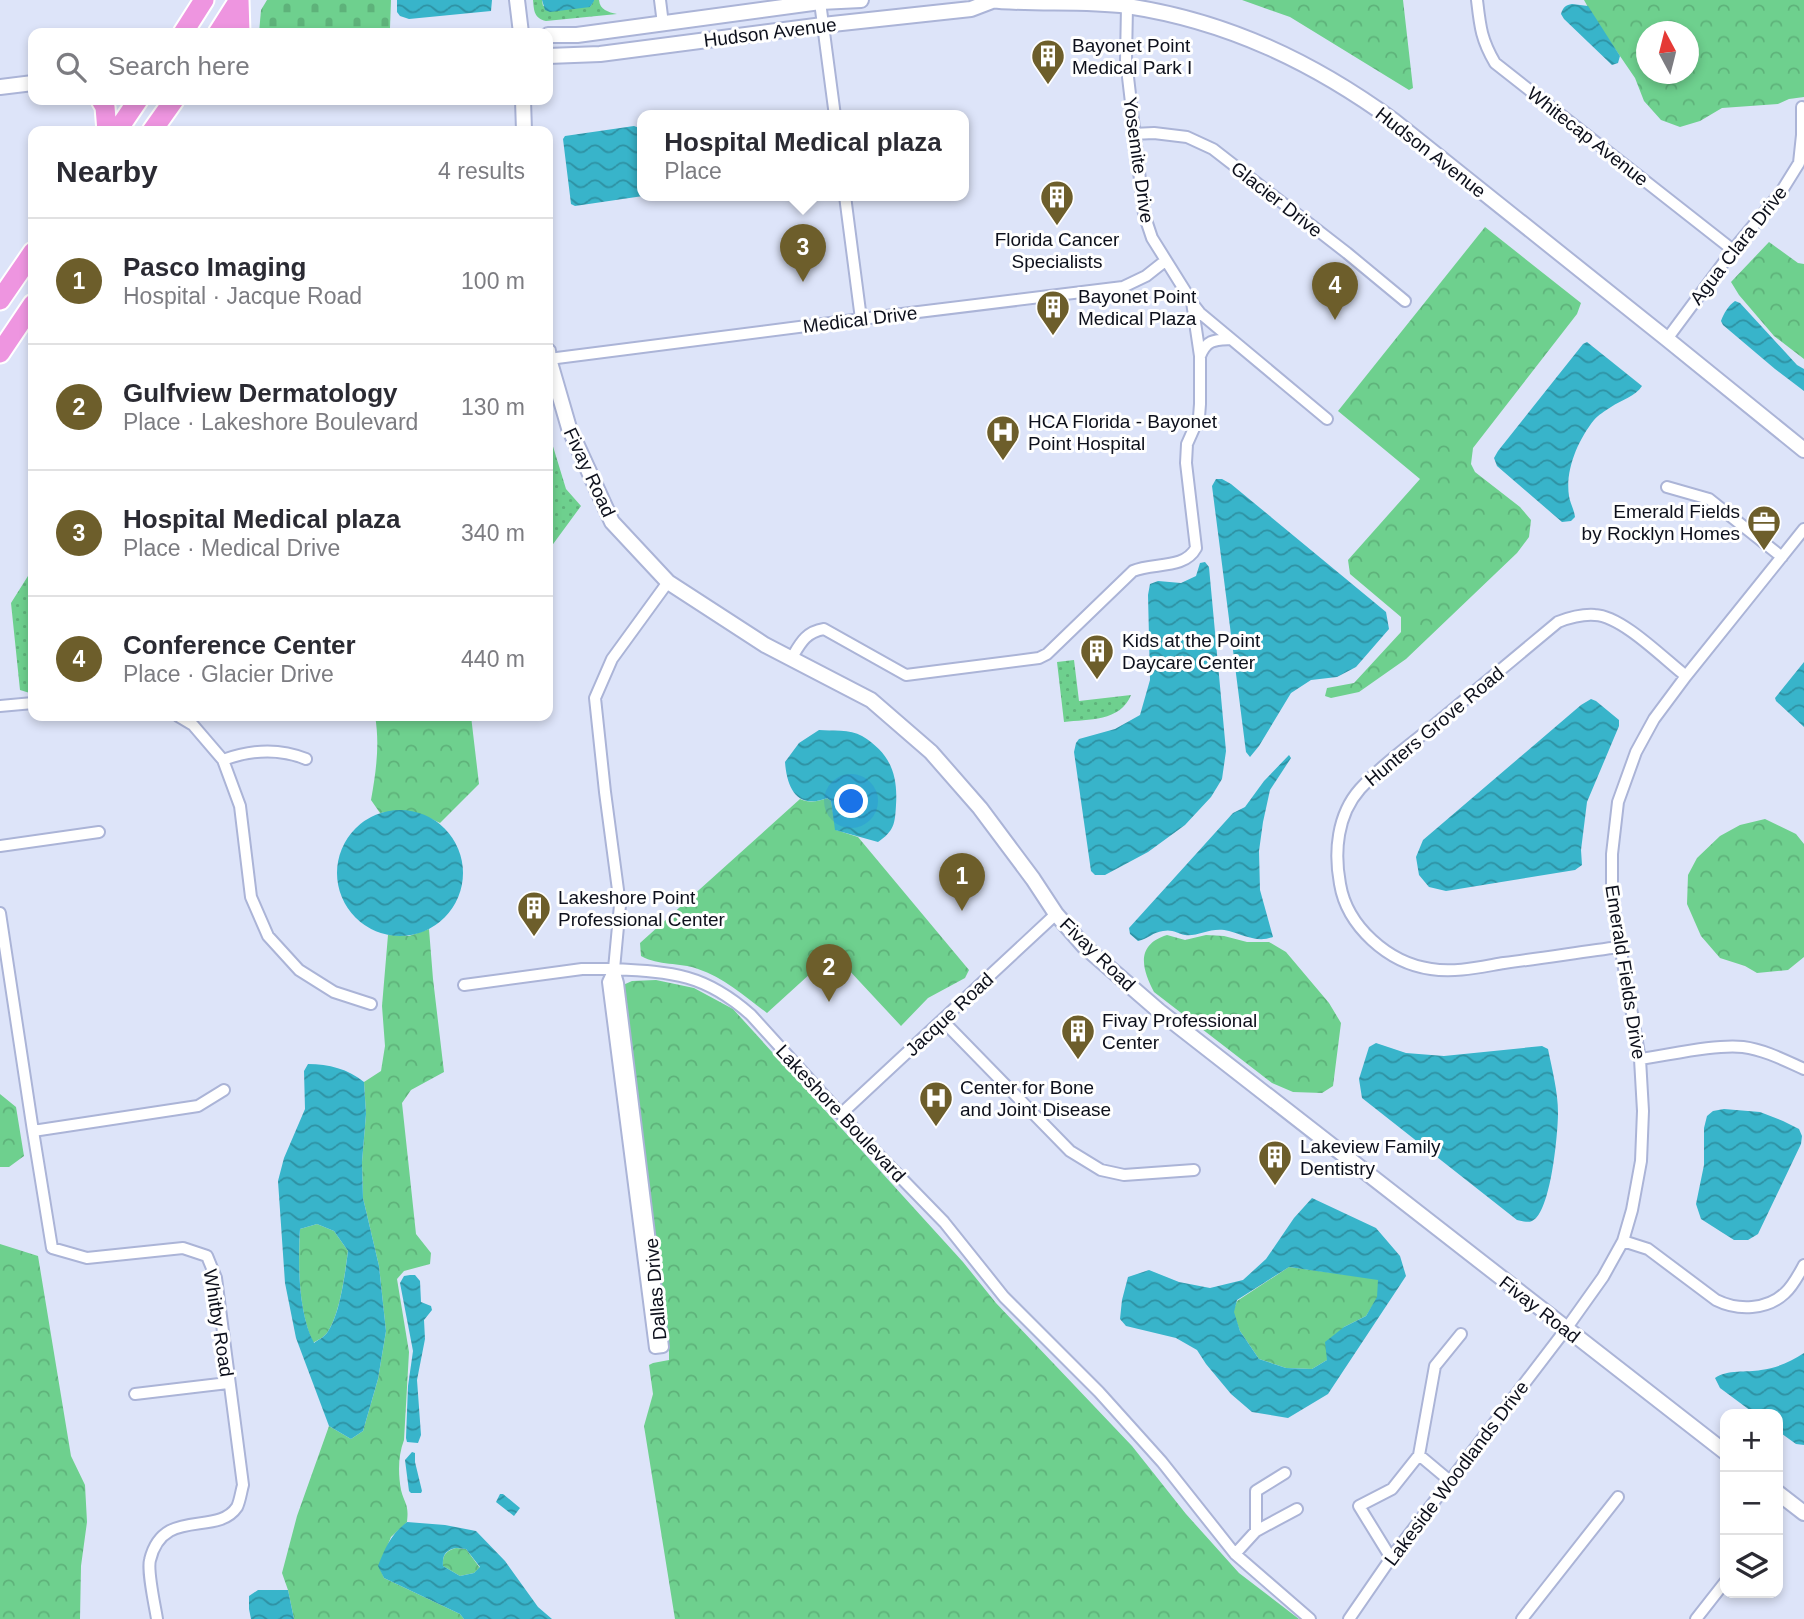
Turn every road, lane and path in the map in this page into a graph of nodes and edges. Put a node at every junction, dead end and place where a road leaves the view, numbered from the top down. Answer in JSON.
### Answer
{"nodes":[{"id":1,"x":204,"y":0,"type":"edge"},
{"id":2,"x":239,"y":0,"type":"edge"},
{"id":3,"x":517,"y":0,"type":"edge"},
{"id":4,"x":660,"y":0,"type":"edge"},
{"id":5,"x":861,"y":0,"type":"edge"},
{"id":6,"x":990,"y":0,"type":"edge"},
{"id":7,"x":1477,"y":0,"type":"edge"},
{"id":8,"x":820,"y":2,"type":"junction"},
{"id":9,"x":1127,"y":6,"type":"junction"},
{"id":10,"x":663,"y":24,"type":"junction"},
{"id":11,"x":823,"y":25,"type":"junction"},
{"id":12,"x":186,"y":28,"type":"edge"},
{"id":13,"x":221,"y":28,"type":"edge"},
{"id":14,"x":240,"y":28,"type":"edge"},
{"id":15,"x":520,"y":28,"type":"edge"},
{"id":16,"x":553,"y":35,"type":"edge"},
{"id":17,"x":553,"y":56,"type":"edge"},
{"id":18,"x":28,"y":84,"type":"edge"},
{"id":19,"x":0,"y":88,"type":"edge"},
{"id":20,"x":104,"y":105,"type":"edge"},
{"id":21,"x":135,"y":105,"type":"edge"},
{"id":22,"x":170,"y":105,"type":"edge"},
{"id":23,"x":523,"y":105,"type":"edge"},
{"id":24,"x":1802,"y":107,"type":"dead end"},
{"id":25,"x":834,"y":110,"type":"edge"},
{"id":26,"x":107,"y":126,"type":"edge"},
{"id":27,"x":120,"y":126,"type":"edge"},
{"id":28,"x":156,"y":126,"type":"edge"},
{"id":29,"x":524,"y":126,"type":"edge"},
{"id":30,"x":1133,"y":134,"type":"junction"},
{"id":31,"x":1801,"y":164,"type":"edge"},
{"id":32,"x":846,"y":201,"type":"edge"},
{"id":33,"x":1733,"y":250,"type":"junction"},
{"id":34,"x":28,"y":259,"type":"edge"},
{"id":35,"x":1166,"y":261,"type":"junction"},
{"id":36,"x":0,"y":300,"type":"edge"},
{"id":37,"x":1192,"y":302,"type":"junction"},
{"id":38,"x":1405,"y":302,"type":"dead end"},
{"id":39,"x":28,"y":311,"type":"edge"},
{"id":40,"x":861,"y":318,"type":"junction"},
{"id":41,"x":1231,"y":339,"type":"junction"},
{"id":42,"x":1667,"y":339,"type":"junction"},
{"id":43,"x":0,"y":353,"type":"edge"},
{"id":44,"x":1200,"y":356,"type":"junction"},
{"id":45,"x":553,"y":358,"type":"edge"},
{"id":46,"x":553,"y":373,"type":"edge"},
{"id":47,"x":1326,"y":419,"type":"dead end"},
{"id":48,"x":1804,"y":450,"type":"edge"},
{"id":49,"x":1667,"y":487,"type":"dead end"},
{"id":50,"x":1804,"y":529,"type":"edge"},
{"id":51,"x":1782,"y":557,"type":"junction"},
{"id":52,"x":668,"y":583,"type":"junction"},
{"id":53,"x":791,"y":659,"type":"junction"},
{"id":54,"x":1686,"y":676,"type":"junction"},
{"id":55,"x":28,"y":703,"type":"edge"},
{"id":56,"x":0,"y":706,"type":"edge"},
{"id":57,"x":187,"y":721,"type":"edge"},
{"id":58,"x":306,"y":759,"type":"dead end"},
{"id":59,"x":223,"y":761,"type":"junction"},
{"id":60,"x":99,"y":832,"type":"dead end"},
{"id":61,"x":0,"y":846,"type":"edge"},
{"id":62,"x":0,"y":913,"type":"edge"},
{"id":63,"x":1056,"y":914,"type":"junction"},
{"id":64,"x":1619,"y":947,"type":"junction"},
{"id":65,"x":614,"y":969,"type":"junction"},
{"id":66,"x":0,"y":976,"type":"edge"},
{"id":67,"x":464,"y":985,"type":"dead end"},
{"id":68,"x":11,"y":990,"type":"junction"},
{"id":69,"x":372,"y":1004,"type":"dead end"},
{"id":70,"x":942,"y":1020,"type":"junction"},
{"id":71,"x":1640,"y":1059,"type":"junction"},
{"id":72,"x":1804,"y":1069,"type":"edge"},
{"id":73,"x":223,"y":1090,"type":"dead end"},
{"id":74,"x":842,"y":1114,"type":"junction"},
{"id":75,"x":33,"y":1131,"type":"junction"},
{"id":76,"x":1194,"y":1171,"type":"dead end"},
{"id":77,"x":1623,"y":1241,"type":"junction"},
{"id":78,"x":1804,"y":1265,"type":"edge"},
{"id":79,"x":1566,"y":1329,"type":"junction"},
{"id":80,"x":1461,"y":1334,"type":"dead end"},
{"id":81,"x":228,"y":1383,"type":"junction"},
{"id":82,"x":135,"y":1394,"type":"dead end"},
{"id":83,"x":1720,"y":1448,"type":"edge"},
{"id":84,"x":1419,"y":1455,"type":"junction"},
{"id":85,"x":1285,"y":1473,"type":"dead end"},
{"id":86,"x":1450,"y":1481,"type":"junction"},
{"id":87,"x":1618,"y":1497,"type":"dead end"},
{"id":88,"x":1783,"y":1497,"type":"edge"},
{"id":89,"x":1297,"y":1509,"type":"dead end"},
{"id":90,"x":1804,"y":1513,"type":"edge"},
{"id":91,"x":1256,"y":1531,"type":"junction"},
{"id":92,"x":1235,"y":1554,"type":"junction"},
{"id":93,"x":1391,"y":1558,"type":"junction"},
{"id":94,"x":1720,"y":1588,"type":"edge"},
{"id":95,"x":157,"y":1619,"type":"edge"},
{"id":96,"x":1310,"y":1619,"type":"edge"},
{"id":97,"x":1349,"y":1619,"type":"edge"},
{"id":98,"x":1522,"y":1619,"type":"edge"},
{"id":99,"x":1696,"y":1619,"type":"edge"}],
"edges":[{"from":1,"to":12,"type":"highway"},
{"from":2,"to":13,"type":"highway"},
{"from":2,"to":14,"type":"highway"},
{"from":3,"to":15,"type":"street"},
{"from":4,"to":10,"type":"street"},
{"from":5,"to":8,"type":"street","name":"Hudson Avenue"},
{"from":6,"to":9,"type":"street","name":"Hudson Avenue"},
{"from":6,"to":11,"type":"street","name":"Hudson Avenue"},
{"from":7,"to":33,"type":"street","name":"Whitecap Avenue"},
{"from":8,"to":10,"type":"street","name":"Hudson Avenue"},
{"from":8,"to":11,"type":"street"},
{"from":9,"to":30,"type":"street","name":"Yosemite Drive"},
{"from":9,"to":42,"type":"street","name":"Hudson Avenue"},
{"from":10,"to":16,"type":"street","name":"Hudson Avenue"},
{"from":11,"to":17,"type":"street","name":"Hudson Avenue"},
{"from":11,"to":25,"type":"street"},
{"from":18,"to":19,"type":"street"},
{"from":20,"to":26,"type":"highway"},
{"from":21,"to":27,"type":"highway"},
{"from":22,"to":28,"type":"highway"},
{"from":23,"to":29,"type":"street"},
{"from":24,"to":31,"type":"street","name":"Agua Clara Drive"},
{"from":30,"to":35,"type":"street","name":"Yosemite Drive"},
{"from":30,"to":38,"type":"street","name":"Glacier Drive"},
{"from":31,"to":33,"type":"street","name":"Agua Clara Drive"},
{"from":32,"to":40,"type":"street"},
{"from":33,"to":42,"type":"street","name":"Agua Clara Drive"},
{"from":34,"to":36,"type":"highway"},
{"from":35,"to":37,"type":"street","name":"Yosemite Drive"},
{"from":35,"to":40,"type":"street","name":"Medical Drive"},
{"from":37,"to":41,"type":"street","name":"Yosemite Drive"},
{"from":37,"to":44,"type":"street","name":"Yosemite Drive"},
{"from":39,"to":43,"type":"highway"},
{"from":40,"to":45,"type":"street","name":"Medical Drive"},
{"from":41,"to":44,"type":"street"},
{"from":41,"to":47,"type":"street","name":"Yosemite Drive"},
{"from":42,"to":48,"type":"street","name":"Hudson Avenue"},
{"from":44,"to":53,"type":"street","name":"Yosemite Drive"},
{"from":46,"to":52,"type":"street","name":"Fivay Road"},
{"from":49,"to":51,"type":"street"},
{"from":50,"to":51,"type":"street","name":"Emerald Fields Drive"},
{"from":51,"to":54,"type":"street","name":"Emerald Fields Drive"},
{"from":52,"to":53,"type":"street","name":"Fivay Road"},
{"from":52,"to":65,"type":"street"},
{"from":53,"to":63,"type":"street","name":"Fivay Road"},
{"from":54,"to":64,"type":"street","name":"Emerald Fields Drive"},
{"from":54,"to":64,"type":"street","name":"Hunters Grove Road"},
{"from":55,"to":56,"type":"street"},
{"from":57,"to":59,"type":"street"},
{"from":58,"to":59,"type":"street"},
{"from":59,"to":69,"type":"street"},
{"from":60,"to":61,"type":"street"},
{"from":62,"to":68,"type":"street","name":"Whitby Road"},
{"from":63,"to":70,"type":"street","name":"Jacque Road"},
{"from":63,"to":79,"type":"street","name":"Fivay Road"},
{"from":64,"to":71,"type":"street","name":"Emerald Fields Drive"},
{"from":65,"to":65,"type":"street","name":"Dallas Drive"},
{"from":65,"to":67,"type":"street","name":"Lakeshore Boulevard"},
{"from":65,"to":74,"type":"street","name":"Lakeshore Boulevard"},
{"from":66,"to":68,"type":"street"},
{"from":68,"to":75,"type":"street","name":"Whitby Road"},
{"from":70,"to":74,"type":"street","name":"Jacque Road"},
{"from":70,"to":76,"type":"street"},
{"from":71,"to":72,"type":"street"},
{"from":71,"to":77,"type":"street","name":"Emerald Fields Drive"},
{"from":73,"to":75,"type":"street"},
{"from":74,"to":92,"type":"street","name":"Lakeshore Boulevard"},
{"from":75,"to":81,"type":"street","name":"Whitby Road"},
{"from":77,"to":78,"type":"street"},
{"from":77,"to":79,"type":"street","name":"Emerald Fields Drive"},
{"from":79,"to":83,"type":"street","name":"Fivay Road"},
{"from":79,"to":86,"type":"street","name":"Lakeside Woodlands Drive"},
{"from":80,"to":84,"type":"street"},
{"from":81,"to":82,"type":"street"},
{"from":81,"to":95,"type":"street","name":"Whitby Road"},
{"from":84,"to":86,"type":"street"},
{"from":84,"to":93,"type":"street"},
{"from":85,"to":91,"type":"street"},
{"from":86,"to":93,"type":"street","name":"Lakeside Woodlands Drive"},
{"from":87,"to":98,"type":"street"},
{"from":88,"to":90,"type":"street"},
{"from":89,"to":91,"type":"street"},
{"from":91,"to":92,"type":"street"},
{"from":92,"to":96,"type":"street","name":"Lakeshore Boulevard"},
{"from":93,"to":97,"type":"street","name":"Lakeside Woodlands Drive"},
{"from":94,"to":99,"type":"street"}]}
